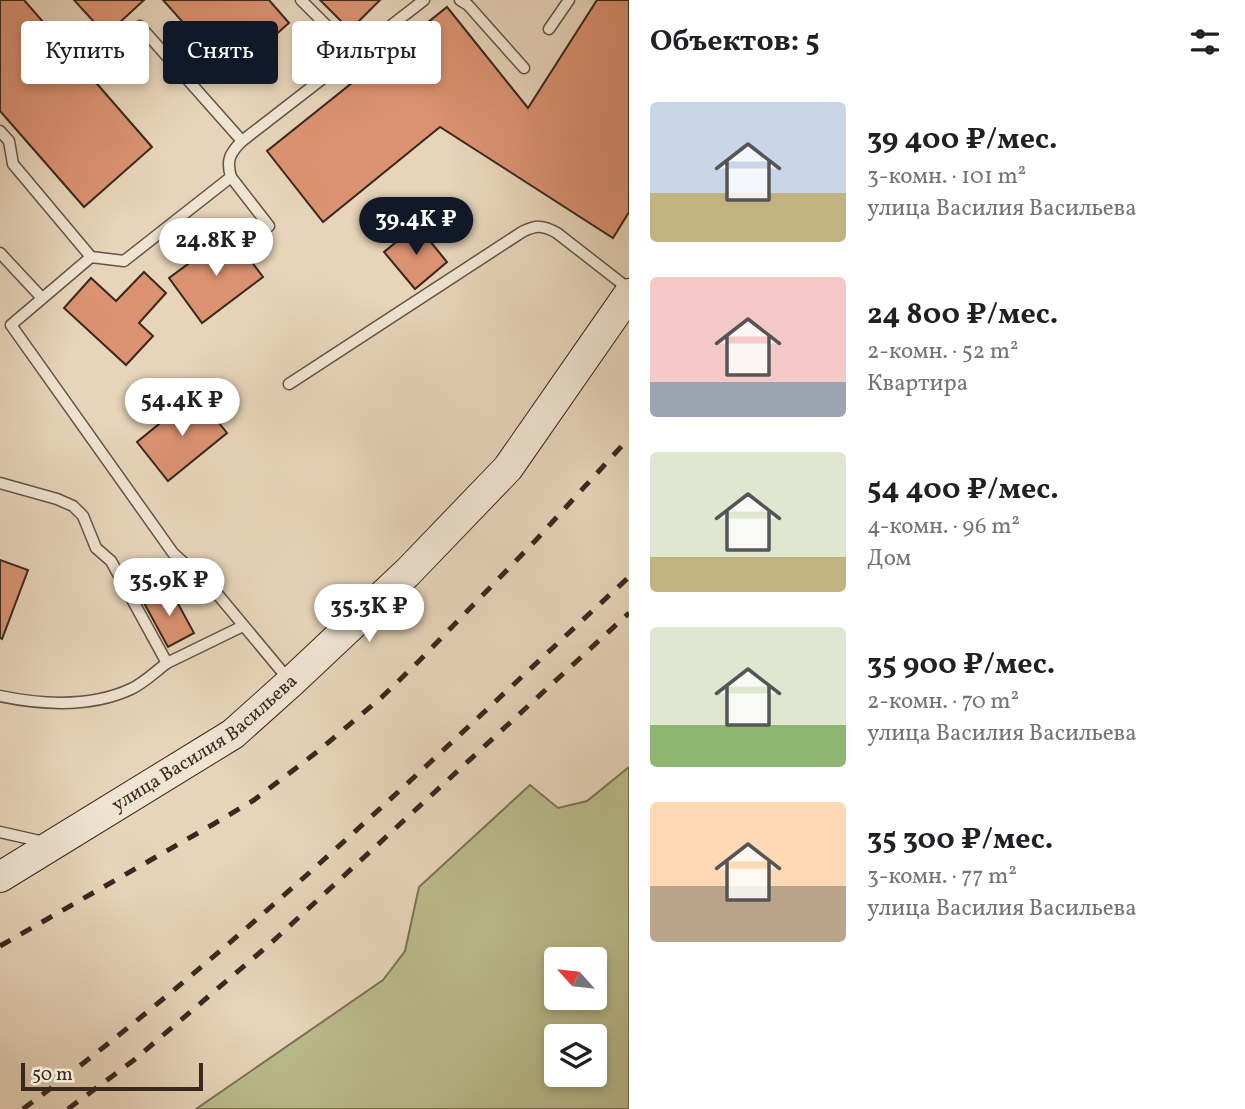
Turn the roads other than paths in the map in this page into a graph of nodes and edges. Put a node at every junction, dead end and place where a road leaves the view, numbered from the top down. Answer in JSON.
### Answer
{"nodes":[{"id":1,"x":301,"y":0,"type":"edge"},
{"id":2,"x":424,"y":0,"type":"edge"},
{"id":3,"x":460,"y":0,"type":"edge"},
{"id":4,"x":569,"y":0,"type":"edge"},
{"id":5,"x":322,"y":21,"type":"edge"},
{"id":6,"x":397,"y":21,"type":"edge"},
{"id":7,"x":550,"y":29,"type":"dead end"},
{"id":8,"x":149,"y":36,"type":"edge"},
{"id":9,"x":524,"y":68,"type":"dead end"},
{"id":10,"x":316,"y":84,"type":"edge"},
{"id":11,"x":0,"y":131,"type":"edge"},
{"id":12,"x":242,"y":141,"type":"junction"},
{"id":13,"x":231,"y":177,"type":"junction"},
{"id":14,"x":269,"y":226,"type":"dead end"},
{"id":15,"x":0,"y":253,"type":"edge"},
{"id":16,"x":91,"y":257,"type":"junction"},
{"id":17,"x":629,"y":292,"type":"edge"},
{"id":18,"x":42,"y":298,"type":"junction"},
{"id":19,"x":11,"y":325,"type":"junction"},
{"id":20,"x":0,"y":333,"type":"edge"},
{"id":21,"x":289,"y":384,"type":"dead end"},
{"id":22,"x":0,"y":483,"type":"edge"},
{"id":23,"x":243,"y":626,"type":"junction"},
{"id":24,"x":167,"y":663,"type":"junction"},
{"id":25,"x":291,"y":682,"type":"junction"},
{"id":26,"x":0,"y":695,"type":"edge"},
{"id":27,"x":0,"y":832,"type":"edge"},
{"id":28,"x":54,"y":845,"type":"junction"},
{"id":29,"x":0,"y":877,"type":"edge"}],
"edges":[{"from":1,"to":5,"type":"lane"},
{"from":2,"to":6,"type":"lane"},
{"from":3,"to":9,"type":"lane"},
{"from":4,"to":7,"type":"lane"},
{"from":8,"to":12,"type":"lane"},
{"from":10,"to":12,"type":"lane"},
{"from":11,"to":16,"type":"lane"},
{"from":12,"to":13,"type":"lane"},
{"from":13,"to":14,"type":"lane"},
{"from":13,"to":16,"type":"lane"},
{"from":15,"to":18,"type":"lane"},
{"from":16,"to":18,"type":"lane"},
{"from":17,"to":21,"type":"lane"},
{"from":17,"to":25,"type":"main road","name":"улица Василия Васильева"},
{"from":18,"to":19,"type":"lane"},
{"from":19,"to":20,"type":"lane"},
{"from":19,"to":23,"type":"lane"},
{"from":22,"to":24,"type":"lane"},
{"from":23,"to":24,"type":"lane"},
{"from":23,"to":25,"type":"lane"},
{"from":24,"to":26,"type":"lane"},
{"from":25,"to":28,"type":"main road","name":"улица Василия Васильева"},
{"from":27,"to":28,"type":"lane"},
{"from":28,"to":29,"type":"main road","name":"улица Василия Васильева"}]}
